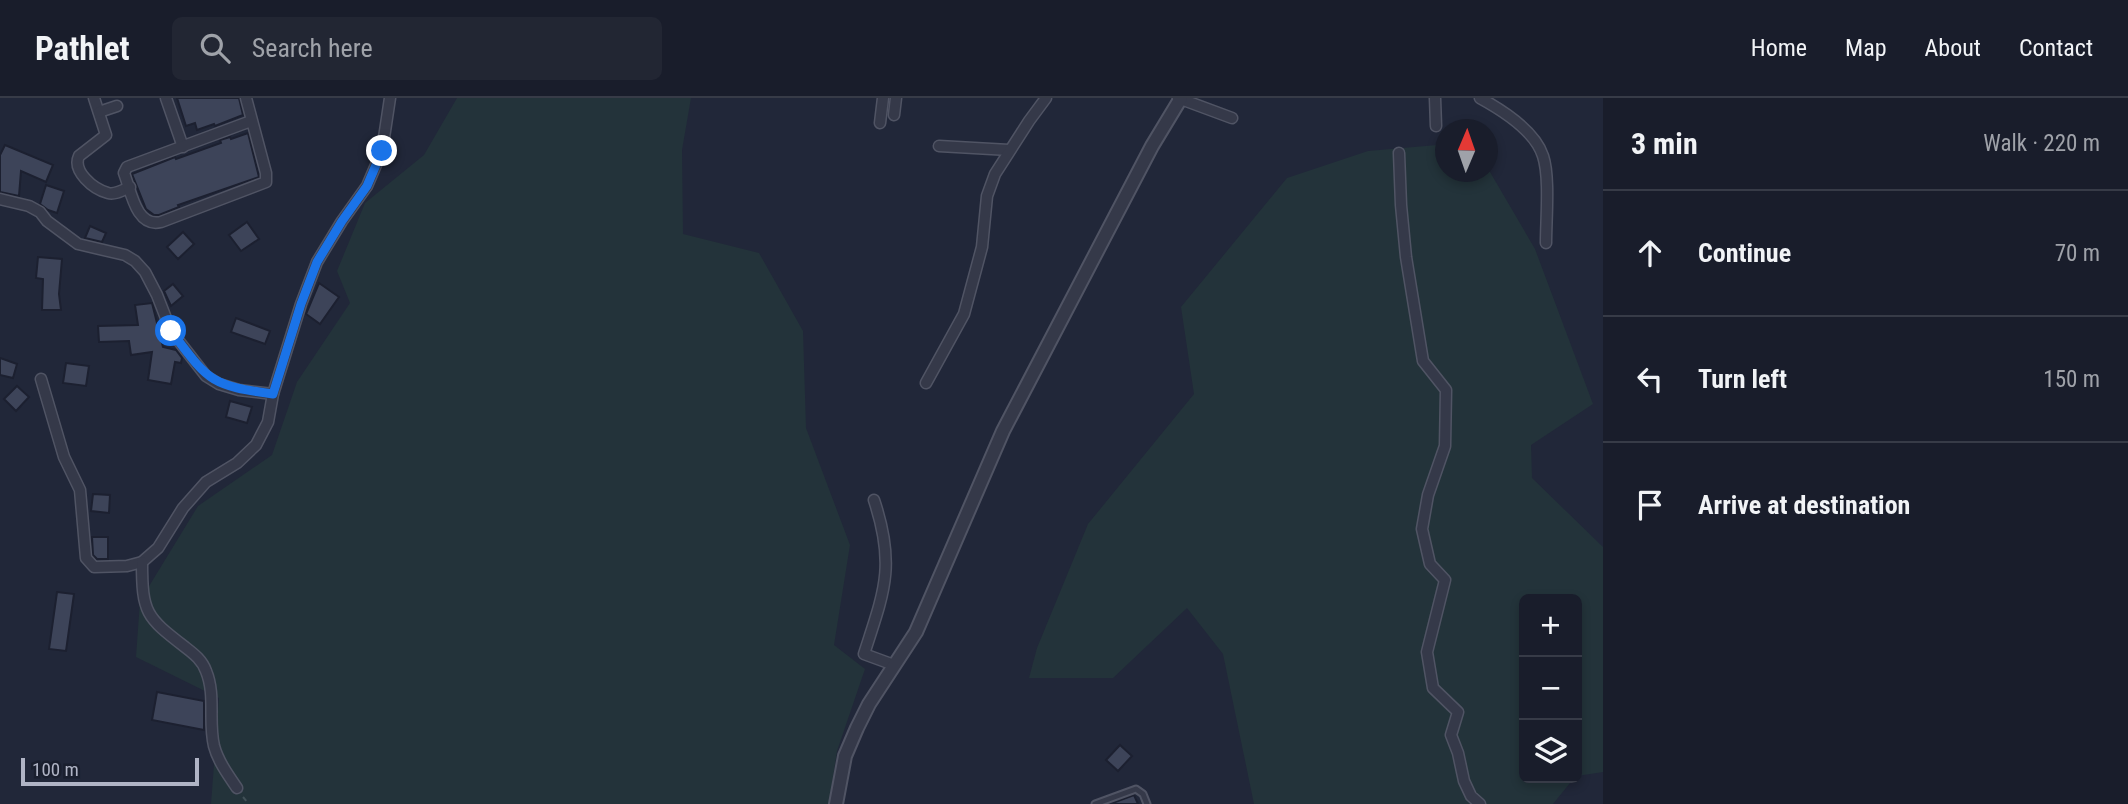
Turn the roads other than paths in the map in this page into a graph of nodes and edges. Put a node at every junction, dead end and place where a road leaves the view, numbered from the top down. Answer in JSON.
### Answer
{"nodes":[{"id":1,"x":94,"y":98,"type":"edge"},
{"id":2,"x":166,"y":98,"type":"edge"},
{"id":3,"x":246,"y":98,"type":"edge"},
{"id":4,"x":390,"y":98,"type":"edge"},
{"id":5,"x":883,"y":98,"type":"edge"},
{"id":6,"x":896,"y":98,"type":"edge"},
{"id":7,"x":1046,"y":98,"type":"edge"},
{"id":8,"x":1180,"y":98,"type":"edge"},
{"id":9,"x":1435,"y":98,"type":"edge"},
{"id":10,"x":1480,"y":98,"type":"edge"},
{"id":11,"x":117,"y":106,"type":"dead end"},
{"id":12,"x":99,"y":112,"type":"junction"},
{"id":13,"x":894,"y":115,"type":"dead end"},
{"id":14,"x":1233,"y":118,"type":"dead end"},
{"id":15,"x":1436,"y":119,"type":"edge"},
{"id":16,"x":251,"y":121,"type":"junction"},
{"id":17,"x":880,"y":123,"type":"dead end"},
{"id":18,"x":939,"y":146,"type":"dead end"},
{"id":19,"x":183,"y":147,"type":"junction"},
{"id":20,"x":1009,"y":150,"type":"junction"},
{"id":21,"x":1399,"y":153,"type":"dead end"},
{"id":22,"x":130,"y":187,"type":"junction"},
{"id":23,"x":0,"y":199,"type":"edge"},
{"id":24,"x":1546,"y":243,"type":"dead end"},
{"id":25,"x":41,"y":379,"type":"dead end"},
{"id":26,"x":926,"y":383,"type":"dead end"},
{"id":27,"x":273,"y":394,"type":"junction"},
{"id":28,"x":874,"y":500,"type":"dead end"},
{"id":29,"x":142,"y":562,"type":"junction"},
{"id":30,"x":894,"y":665,"type":"junction"},
{"id":31,"x":237,"y":788,"type":"dead end"},
{"id":32,"x":836,"y":804,"type":"edge"},
{"id":33,"x":1095,"y":804,"type":"edge"},
{"id":34,"x":1147,"y":804,"type":"edge"},
{"id":35,"x":1480,"y":804,"type":"edge"}],
"edges":[{"from":1,"to":12,"type":"street"},
{"from":2,"to":19,"type":"street"},
{"from":3,"to":16,"type":"street"},
{"from":4,"to":27,"type":"street"},
{"from":5,"to":17,"type":"street"},
{"from":6,"to":13,"type":"street"},
{"from":7,"to":20,"type":"street"},
{"from":8,"to":14,"type":"street"},
{"from":8,"to":30,"type":"street"},
{"from":9,"to":15,"type":"street"},
{"from":10,"to":24,"type":"street"},
{"from":11,"to":12,"type":"street"},
{"from":12,"to":22,"type":"street"},
{"from":16,"to":19,"type":"street"},
{"from":16,"to":22,"type":"street"},
{"from":18,"to":20,"type":"street"},
{"from":19,"to":22,"type":"street"},
{"from":20,"to":26,"type":"street"},
{"from":21,"to":35,"type":"street"},
{"from":23,"to":27,"type":"street"},
{"from":25,"to":29,"type":"street"},
{"from":27,"to":29,"type":"street"},
{"from":28,"to":30,"type":"street"},
{"from":29,"to":31,"type":"street"},
{"from":30,"to":32,"type":"street"},
{"from":33,"to":34,"type":"lane"}]}
